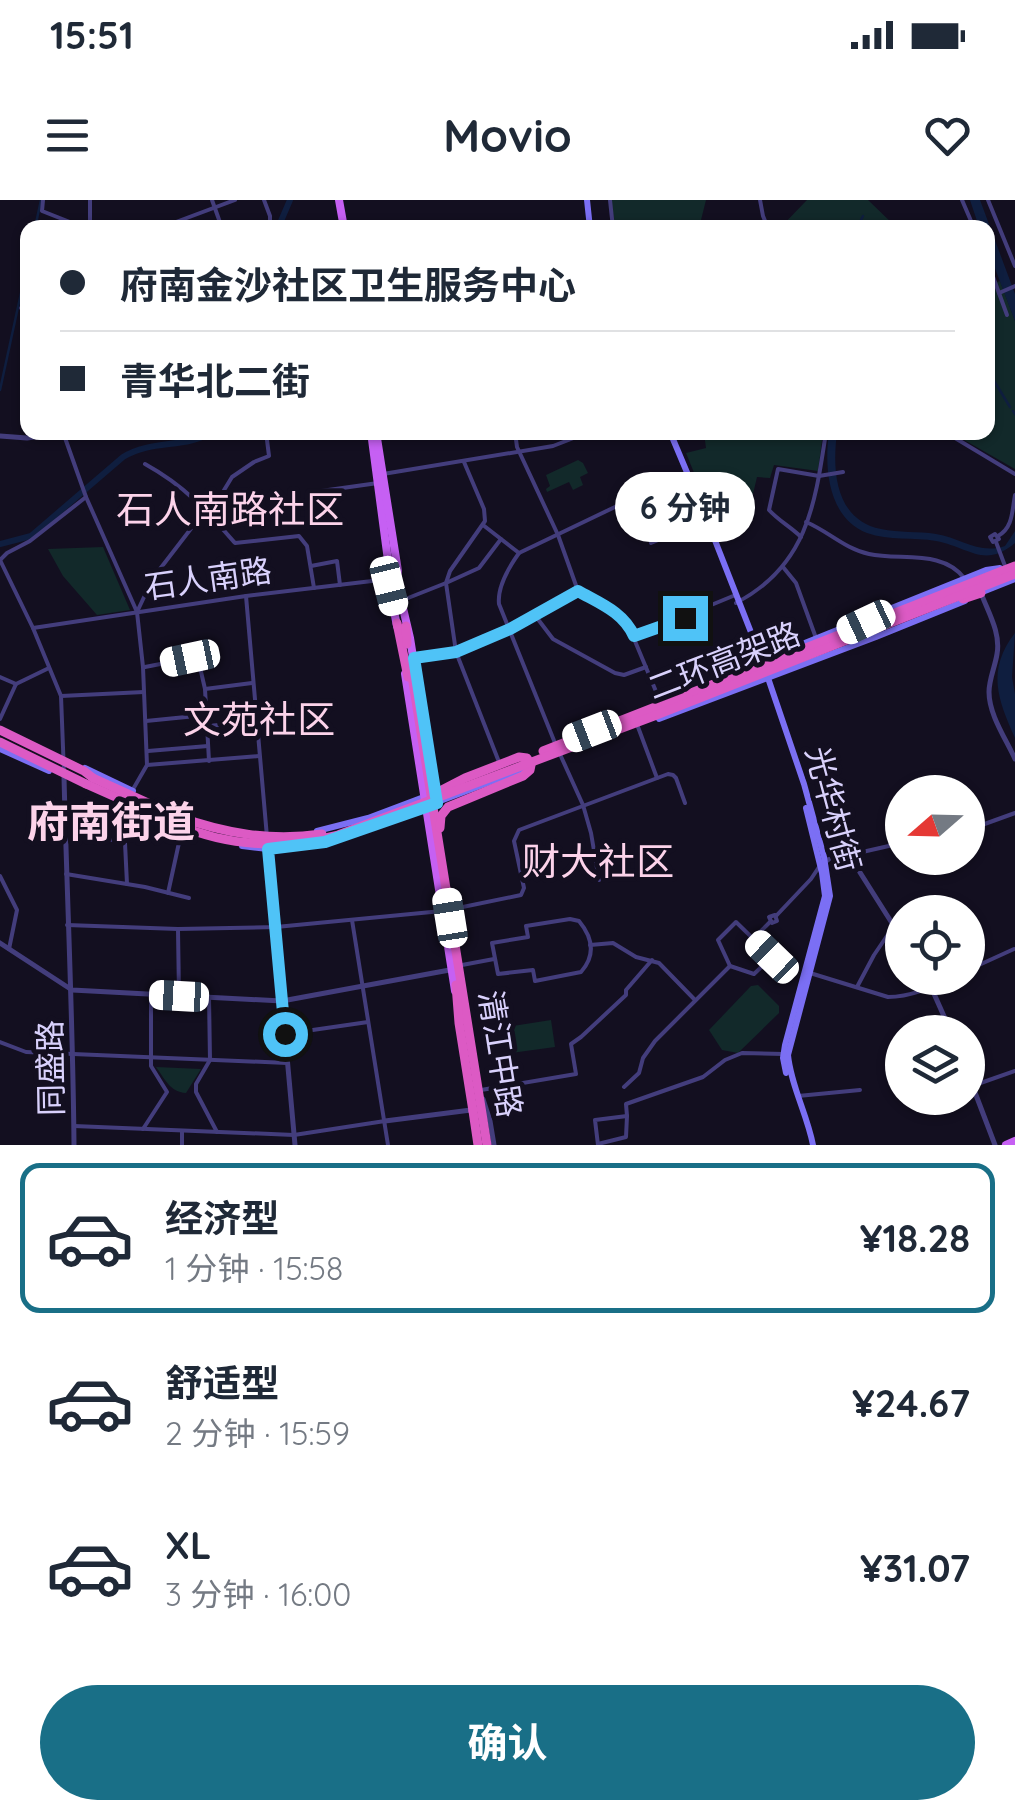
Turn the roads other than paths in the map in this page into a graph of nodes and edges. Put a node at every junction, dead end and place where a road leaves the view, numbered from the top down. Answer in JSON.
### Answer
{"nodes":[{"id":1,"x":43,"y":200,"type":"edge"},
{"id":2,"x":212,"y":200,"type":"edge"},
{"id":3,"x":235,"y":200,"type":"edge"},
{"id":4,"x":988,"y":200,"type":"edge"},
{"id":5,"x":215,"y":208,"type":"junction"},
{"id":6,"x":66,"y":220,"type":"edge"},
{"id":7,"x":182,"y":220,"type":"edge"},
{"id":8,"x":219,"y":220,"type":"edge"},
{"id":9,"x":1015,"y":266,"type":"edge"},
{"id":10,"x":995,"y":279,"type":"edge"},
{"id":11,"x":1015,"y":286,"type":"edge"},
{"id":12,"x":1001,"y":292,"type":"junction"},
{"id":13,"x":1007,"y":315,"type":"dead end"},
{"id":14,"x":68,"y":440,"type":"edge"},
{"id":15,"x":267,"y":440,"type":"edge"},
{"id":16,"x":375,"y":440,"type":"edge"},
{"id":17,"x":517,"y":440,"type":"edge"},
{"id":18,"x":569,"y":440,"type":"edge"},
{"id":19,"x":671,"y":440,"type":"edge"},
{"id":20,"x":671,"y":440,"type":"edge"},
{"id":21,"x":825,"y":440,"type":"edge"},
{"id":22,"x":958,"y":440,"type":"edge"},
{"id":23,"x":520,"y":453,"type":"junction"},
{"id":24,"x":464,"y":462,"type":"junction"},
{"id":25,"x":145,"y":464,"type":"dead end"},
{"id":26,"x":840,"y":472,"type":"dead end"},
{"id":27,"x":1015,"y":474,"type":"edge"},
{"id":28,"x":823,"y":476,"type":"junction"},
{"id":29,"x":381,"y":479,"type":"junction"},
{"id":30,"x":688,"y":482,"type":"junction"},
{"id":31,"x":314,"y":492,"type":"dead end"},
{"id":32,"x":1015,"y":495,"type":"edge"},
{"id":33,"x":86,"y":497,"type":"junction"},
{"id":34,"x":206,"y":511,"type":"junction"},
{"id":35,"x":705,"y":521,"type":"junction"},
{"id":36,"x":806,"y":522,"type":"junction"},
{"id":37,"x":483,"y":525,"type":"junction"},
{"id":38,"x":558,"y":535,"type":"junction"},
{"id":39,"x":802,"y":538,"type":"junction"},
{"id":40,"x":500,"y":539,"type":"junction"},
{"id":41,"x":650,"y":543,"type":"dead end"},
{"id":42,"x":519,"y":553,"type":"junction"},
{"id":43,"x":0,"y":560,"type":"edge"},
{"id":44,"x":310,"y":566,"type":"junction"},
{"id":45,"x":783,"y":568,"type":"junction"},
{"id":46,"x":1010,"y":569,"type":"edge"},
{"id":47,"x":392,"y":573,"type":"junction"},
{"id":48,"x":965,"y":579,"type":"junction"},
{"id":49,"x":446,"y":583,"type":"junction"},
{"id":50,"x":340,"y":585,"type":"junction"},
{"id":51,"x":314,"y":588,"type":"junction"},
{"id":52,"x":578,"y":591,"type":"junction"},
{"id":53,"x":981,"y":593,"type":"junction"},
{"id":54,"x":246,"y":596,"type":"junction"},
{"id":55,"x":736,"y":600,"type":"junction"},
{"id":56,"x":400,"y":605,"type":"junction"},
{"id":57,"x":136,"y":612,"type":"junction"},
{"id":58,"x":536,"y":616,"type":"junction"},
{"id":59,"x":402,"y":625,"type":"junction"},
{"id":60,"x":33,"y":628,"type":"junction"},
{"id":61,"x":510,"y":629,"type":"junction"},
{"id":62,"x":634,"y":636,"type":"junction"},
{"id":63,"x":816,"y":638,"type":"junction"},
{"id":64,"x":839,"y":639,"type":"junction"},
{"id":65,"x":456,"y":652,"type":"junction"},
{"id":66,"x":414,"y":658,"type":"junction"},
{"id":67,"x":759,"y":662,"type":"junction"},
{"id":68,"x":144,"y":667,"type":"junction"},
{"id":69,"x":646,"y":667,"type":"junction"},
{"id":70,"x":49,"y":668,"type":"junction"},
{"id":71,"x":0,"y":676,"type":"edge"},
{"id":72,"x":410,"y":677,"type":"junction"},
{"id":73,"x":765,"y":677,"type":"junction"},
{"id":74,"x":252,"y":683,"type":"junction"},
{"id":75,"x":16,"y":684,"type":"junction"},
{"id":76,"x":205,"y":689,"type":"junction"},
{"id":77,"x":144,"y":692,"type":"junction"},
{"id":78,"x":61,"y":696,"type":"junction"},
{"id":79,"x":660,"y":702,"type":"junction"},
{"id":80,"x":206,"y":715,"type":"junction"},
{"id":81,"x":0,"y":719,"type":"edge"},
{"id":82,"x":145,"y":721,"type":"junction"},
{"id":83,"x":256,"y":722,"type":"junction"},
{"id":84,"x":207,"y":726,"type":"junction"},
{"id":85,"x":638,"y":726,"type":"junction"},
{"id":86,"x":0,"y":730,"type":"edge"},
{"id":87,"x":555,"y":742,"type":"junction"},
{"id":88,"x":0,"y":746,"type":"edge"},
{"id":89,"x":208,"y":746,"type":"junction"},
{"id":90,"x":146,"y":751,"type":"junction"},
{"id":91,"x":259,"y":756,"type":"junction"},
{"id":92,"x":560,"y":756,"type":"junction"},
{"id":93,"x":64,"y":758,"type":"junction"},
{"id":94,"x":1015,"y":759,"type":"edge"},
{"id":95,"x":209,"y":761,"type":"junction"},
{"id":96,"x":147,"y":766,"type":"junction"},
{"id":97,"x":500,"y":766,"type":"junction"},
{"id":98,"x":64,"y":778,"type":"junction"},
{"id":99,"x":657,"y":778,"type":"junction"},
{"id":100,"x":90,"y":781,"type":"junction"},
{"id":101,"x":132,"y":791,"type":"junction"},
{"id":102,"x":450,"y":794,"type":"junction"},
{"id":103,"x":432,"y":798,"type":"junction"},
{"id":104,"x":685,"y":804,"type":"dead end"},
{"id":105,"x":583,"y":806,"type":"junction"},
{"id":106,"x":1015,"y":812,"type":"edge"},
{"id":107,"x":985,"y":823,"type":"edge"},
{"id":108,"x":66,"y":828,"type":"junction"},
{"id":109,"x":182,"y":830,"type":"junction"},
{"id":110,"x":440,"y":831,"type":"junction"},
{"id":111,"x":267,"y":834,"type":"junction"},
{"id":112,"x":885,"y":847,"type":"edge"},
{"id":113,"x":268,"y":849,"type":"junction"},
{"id":114,"x":849,"y":855,"type":"junction"},
{"id":115,"x":822,"y":862,"type":"junction"},
{"id":116,"x":66,"y":874,"type":"junction"},
{"id":117,"x":0,"y":876,"type":"edge"},
{"id":118,"x":599,"y":880,"type":"dead end"},
{"id":119,"x":127,"y":884,"type":"junction"},
{"id":120,"x":168,"y":893,"type":"junction"},
{"id":121,"x":189,"y":898,"type":"dead end"},
{"id":122,"x":885,"y":912,"type":"edge"},
{"id":123,"x":449,"y":913,"type":"junction"},
{"id":124,"x":352,"y":920,"type":"junction"},
{"id":125,"x":67,"y":925,"type":"junction"},
{"id":126,"x":276,"y":927,"type":"junction"},
{"id":127,"x":178,"y":929,"type":"junction"},
{"id":128,"x":885,"y":939,"type":"edge"},
{"id":129,"x":753,"y":940,"type":"junction"},
{"id":130,"x":0,"y":943,"type":"edge"},
{"id":131,"x":590,"y":944,"type":"junction"},
{"id":132,"x":9,"y":949,"type":"junction"},
{"id":133,"x":1014,"y":950,"type":"edge"},
{"id":134,"x":494,"y":959,"type":"junction"},
{"id":135,"x":652,"y":960,"type":"junction"},
{"id":136,"x":985,"y":963,"type":"edge"},
{"id":137,"x":462,"y":965,"type":"junction"},
{"id":138,"x":730,"y":966,"type":"junction"},
{"id":139,"x":452,"y":970,"type":"junction"},
{"id":140,"x":810,"y":973,"type":"junction"},
{"id":141,"x":456,"y":982,"type":"junction"},
{"id":142,"x":362,"y":986,"type":"junction"},
{"id":143,"x":857,"y":987,"type":"junction"},
{"id":144,"x":72,"y":990,"type":"junction"},
{"id":145,"x":151,"y":994,"type":"junction"},
{"id":146,"x":905,"y":995,"type":"edge"},
{"id":147,"x":179,"y":996,"type":"junction"},
{"id":148,"x":210,"y":997,"type":"junction"},
{"id":149,"x":695,"y":1000,"type":"junction"},
{"id":150,"x":282,"y":1001,"type":"junction"},
{"id":151,"x":368,"y":1022,"type":"junction"},
{"id":152,"x":285,"y":1034,"type":"junction"},
{"id":153,"x":0,"y":1042,"type":"edge"},
{"id":154,"x":74,"y":1054,"type":"junction"},
{"id":155,"x":784,"y":1054,"type":"junction"},
{"id":156,"x":150,"y":1058,"type":"junction"},
{"id":157,"x":210,"y":1060,"type":"junction"},
{"id":158,"x":287,"y":1063,"type":"junction"},
{"id":159,"x":1015,"y":1071,"type":"edge"},
{"id":160,"x":985,"y":1081,"type":"edge"},
{"id":161,"x":624,"y":1087,"type":"dead end"},
{"id":162,"x":480,"y":1090,"type":"junction"},
{"id":163,"x":860,"y":1090,"type":"dead end"},
{"id":164,"x":798,"y":1096,"type":"junction"},
{"id":165,"x":472,"y":1111,"type":"junction"},
{"id":166,"x":984,"y":1115,"type":"edge"},
{"id":167,"x":626,"y":1116,"type":"junction"},
{"id":168,"x":386,"y":1121,"type":"junction"},
{"id":169,"x":74,"y":1126,"type":"junction"},
{"id":170,"x":144,"y":1129,"type":"junction"},
{"id":171,"x":182,"y":1131,"type":"junction"},
{"id":172,"x":217,"y":1132,"type":"junction"},
{"id":173,"x":294,"y":1135,"type":"junction"},
{"id":174,"x":1015,"y":1141,"type":"edge"},
{"id":175,"x":74,"y":1145,"type":"edge"},
{"id":176,"x":182,"y":1145,"type":"edge"},
{"id":177,"x":295,"y":1145,"type":"edge"},
{"id":178,"x":388,"y":1145,"type":"edge"},
{"id":179,"x":487,"y":1145,"type":"edge"},
{"id":180,"x":598,"y":1145,"type":"edge"},
{"id":181,"x":811,"y":1145,"type":"edge"},
{"id":182,"x":996,"y":1145,"type":"edge"},
{"id":183,"x":1006,"y":1145,"type":"edge"}],
"edges":[{"from":1,"to":6,"type":"street"},
{"from":2,"to":5,"type":"street"},
{"from":3,"to":5,"type":"street"},
{"from":4,"to":9,"type":"street"},
{"from":5,"to":7,"type":"street"},
{"from":5,"to":8,"type":"street"},
{"from":10,"to":12,"type":"street"},
{"from":11,"to":12,"type":"street"},
{"from":12,"to":13,"type":"street"},
{"from":14,"to":33,"type":"street"},
{"from":15,"to":34,"type":"street"},
{"from":16,"to":29,"type":"main road"},
{"from":17,"to":23,"type":"street"},
{"from":18,"to":23,"type":"street"},
{"from":19,"to":30,"type":"main road"},
{"from":20,"to":35,"type":"main road"},
{"from":21,"to":28,"type":"street"},
{"from":22,"to":27,"type":"street"},
{"from":23,"to":24,"type":"street"},
{"from":23,"to":38,"type":"street"},
{"from":24,"to":29,"type":"street"},
{"from":24,"to":37,"type":"street"},
{"from":25,"to":34,"type":"street"},
{"from":26,"to":28,"type":"street"},
{"from":28,"to":36,"type":"street"},
{"from":28,"to":39,"type":"street"},
{"from":29,"to":31,"type":"street"},
{"from":29,"to":47,"type":"main road"},
{"from":30,"to":35,"type":"main road"},
{"from":30,"to":38,"type":"street"},
{"from":32,"to":46,"type":"street"},
{"from":33,"to":43,"type":"street"},
{"from":33,"to":57,"type":"street"},
{"from":34,"to":44,"type":"street"},
{"from":34,"to":57,"type":"street"},
{"from":35,"to":41,"type":"street"},
{"from":35,"to":55,"type":"main road","name":"光华村街"},
{"from":36,"to":39,"type":"street"},
{"from":36,"to":48,"type":"street"},
{"from":37,"to":40,"type":"street"},
{"from":37,"to":49,"type":"street"},
{"from":38,"to":42,"type":"street"},
{"from":38,"to":52,"type":"street"},
{"from":39,"to":45,"type":"street"},
{"from":40,"to":42,"type":"street"},
{"from":40,"to":49,"type":"street"},
{"from":42,"to":61,"type":"street"},
{"from":43,"to":60,"type":"street"},
{"from":44,"to":50,"type":"street"},
{"from":44,"to":51,"type":"street"},
{"from":45,"to":55,"type":"street"},
{"from":45,"to":63,"type":"street"},
{"from":46,"to":48,"type":"main road"},
{"from":46,"to":53,"type":"main road"},
{"from":46,"to":64,"type":"highway","name":"二环高架路","bridge":true},
{"from":46,"to":64,"type":"highway","bridge":true},
{"from":47,"to":50,"type":"street","name":"石人南路"},
{"from":47,"to":56,"type":"main road"},
{"from":48,"to":63,"type":"main road"},
{"from":49,"to":56,"type":"street"},
{"from":49,"to":65,"type":"street"},
{"from":50,"to":51,"type":"street","name":"石人南路"},
{"from":51,"to":54,"type":"street","name":"石人南路"},
{"from":52,"to":58,"type":"street"},
{"from":52,"to":62,"type":"street"},
{"from":53,"to":64,"type":"highway","bridge":true},
{"from":53,"to":73,"type":"main road"},
{"from":53,"to":94,"type":"street"},
{"from":54,"to":57,"type":"street","name":"石人南路"},
{"from":54,"to":74,"type":"street"},
{"from":55,"to":62,"type":"street"},
{"from":55,"to":67,"type":"main road","name":"光华村街"},
{"from":56,"to":59,"type":"main road"},
{"from":57,"to":60,"type":"street","name":"石人南路"},
{"from":57,"to":68,"type":"street"},
{"from":58,"to":61,"type":"street"},
{"from":58,"to":69,"type":"street"},
{"from":59,"to":66,"type":"main road"},
{"from":59,"to":72,"type":"highway"},
{"from":59,"to":103,"type":"main road"},
{"from":60,"to":70,"type":"street"},
{"from":61,"to":65,"type":"street"},
{"from":61,"to":87,"type":"street"},
{"from":62,"to":69,"type":"street"},
{"from":63,"to":67,"type":"main road"},
{"from":64,"to":102,"type":"highway","name":"二环高架路","bridge":true},
{"from":64,"to":103,"type":"highway","name":"二环高架路","bridge":true},
{"from":65,"to":66,"type":"street"},
{"from":65,"to":97,"type":"street"},
{"from":66,"to":103,"type":"main road"},
{"from":67,"to":73,"type":"main road","name":"光华村街"},
{"from":67,"to":79,"type":"main road"},
{"from":68,"to":76,"type":"street"},
{"from":68,"to":77,"type":"street"},
{"from":69,"to":79,"type":"street"},
{"from":70,"to":75,"type":"street"},
{"from":70,"to":78,"type":"street"},
{"from":71,"to":75,"type":"street"},
{"from":72,"to":123,"type":"highway","bridge":true},
{"from":72,"to":141,"type":"highway","bridge":true},
{"from":73,"to":85,"type":"main road"},
{"from":73,"to":115,"type":"main road","name":"光华村街"},
{"from":74,"to":76,"type":"street"},
{"from":74,"to":83,"type":"street"},
{"from":75,"to":81,"type":"street"},
{"from":76,"to":80,"type":"street"},
{"from":77,"to":78,"type":"street"},
{"from":77,"to":82,"type":"street"},
{"from":78,"to":93,"type":"street"},
{"from":79,"to":87,"type":"main road"},
{"from":80,"to":82,"type":"street"},
{"from":80,"to":84,"type":"street"},
{"from":82,"to":90,"type":"street"},
{"from":83,"to":84,"type":"street"},
{"from":83,"to":91,"type":"street"},
{"from":84,"to":89,"type":"street"},
{"from":85,"to":92,"type":"main road"},
{"from":85,"to":99,"type":"street"},
{"from":86,"to":93,"type":"main road"},
{"from":86,"to":100,"type":"highway","bridge":true},
{"from":87,"to":92,"type":"street"},
{"from":87,"to":97,"type":"main road"},
{"from":88,"to":98,"type":"main road"},
{"from":88,"to":100,"type":"highway","name":"二环高架路","bridge":true},
{"from":89,"to":90,"type":"street"},
{"from":89,"to":95,"type":"street"},
{"from":90,"to":96,"type":"street"},
{"from":91,"to":95,"type":"street"},
{"from":91,"to":111,"type":"street"},
{"from":92,"to":103,"type":"main road"},
{"from":92,"to":105,"type":"street"},
{"from":93,"to":98,"type":"street"},
{"from":93,"to":101,"type":"main road"},
{"from":95,"to":96,"type":"street"},
{"from":96,"to":101,"type":"street"},
{"from":97,"to":103,"type":"main road"},
{"from":98,"to":108,"type":"street","name":"同盛路"},
{"from":98,"to":109,"type":"main road"},
{"from":99,"to":104,"type":"street"},
{"from":99,"to":105,"type":"street"},
{"from":100,"to":102,"type":"highway","name":"二环高架路","bridge":true},
{"from":100,"to":103,"type":"highway","name":"二环高架路","bridge":true},
{"from":101,"to":111,"type":"main road"},
{"from":102,"to":110,"type":"highway","bridge":true},
{"from":103,"to":110,"type":"highway","bridge":true},
{"from":103,"to":111,"type":"main road"},
{"from":103,"to":113,"type":"main road"},
{"from":103,"to":123,"type":"main road","name":"清江中路"},
{"from":105,"to":118,"type":"street"},
{"from":105,"to":123,"type":"street"},
{"from":106,"to":107,"type":"street"},
{"from":108,"to":116,"type":"street","name":"同盛路"},
{"from":108,"to":119,"type":"street"},
{"from":109,"to":113,"type":"main road"},
{"from":109,"to":120,"type":"street"},
{"from":110,"to":123,"type":"highway","bridge":true},
{"from":111,"to":113,"type":"street"},
{"from":112,"to":114,"type":"street"},
{"from":113,"to":126,"type":"street"},
{"from":114,"to":115,"type":"street"},
{"from":114,"to":122,"type":"street"},
{"from":115,"to":129,"type":"street"},
{"from":115,"to":140,"type":"main road","name":"光华村街"},
{"from":115,"to":155,"type":"main road","name":"光华村街"},
{"from":116,"to":119,"type":"street"},
{"from":116,"to":125,"type":"street","name":"同盛路"},
{"from":117,"to":132,"type":"street"},
{"from":119,"to":120,"type":"street"},
{"from":120,"to":121,"type":"street"},
{"from":123,"to":124,"type":"street"},
{"from":123,"to":137,"type":"main road","name":"清江中路"},
{"from":123,"to":139,"type":"main road","name":"清江中路"},
{"from":123,"to":162,"type":"highway","bridge":true},
{"from":124,"to":126,"type":"street"},
{"from":124,"to":142,"type":"street"},
{"from":125,"to":127,"type":"street"},
{"from":125,"to":144,"type":"street","name":"同盛路"},
{"from":126,"to":127,"type":"street"},
{"from":126,"to":150,"type":"street"},
{"from":127,"to":147,"type":"street"},
{"from":128,"to":143,"type":"street"},
{"from":129,"to":138,"type":"street"},
{"from":129,"to":138,"type":"street"},
{"from":130,"to":132,"type":"street"},
{"from":131,"to":134,"type":"street"},
{"from":131,"to":134,"type":"street"},
{"from":131,"to":135,"type":"street"},
{"from":132,"to":144,"type":"street"},
{"from":133,"to":136,"type":"street"},
{"from":134,"to":137,"type":"street"},
{"from":135,"to":149,"type":"street"},
{"from":135,"to":162,"type":"street"},
{"from":137,"to":139,"type":"street"},
{"from":137,"to":162,"type":"main road","name":"清江中路"},
{"from":138,"to":149,"type":"street"},
{"from":139,"to":142,"type":"street"},
{"from":139,"to":165,"type":"street","name":"清江中路"},
{"from":139,"to":179,"type":"main road","name":"清江中路"},
{"from":140,"to":143,"type":"street"},
{"from":140,"to":164,"type":"main road","name":"光华村街"},
{"from":141,"to":165,"type":"highway","bridge":true},
{"from":141,"to":179,"type":"highway","bridge":true},
{"from":142,"to":150,"type":"street"},
{"from":142,"to":151,"type":"street"},
{"from":143,"to":146,"type":"street"},
{"from":144,"to":145,"type":"street"},
{"from":144,"to":154,"type":"street","name":"同盛路"},
{"from":145,"to":147,"type":"street"},
{"from":145,"to":156,"type":"street"},
{"from":147,"to":148,"type":"street"},
{"from":148,"to":150,"type":"street"},
{"from":148,"to":157,"type":"street"},
{"from":149,"to":161,"type":"street"},
{"from":150,"to":152,"type":"street"},
{"from":151,"to":152,"type":"street"},
{"from":151,"to":168,"type":"street"},
{"from":152,"to":158,"type":"street"},
{"from":153,"to":154,"type":"street"},
{"from":154,"to":156,"type":"street"},
{"from":154,"to":169,"type":"street","name":"同盛路"},
{"from":155,"to":167,"type":"street"},
{"from":155,"to":181,"type":"main road","name":"光华村街"},
{"from":156,"to":157,"type":"street"},
{"from":156,"to":170,"type":"street"},
{"from":157,"to":158,"type":"street"},
{"from":157,"to":172,"type":"street"},
{"from":158,"to":173,"type":"street"},
{"from":159,"to":160,"type":"street"},
{"from":162,"to":179,"type":"highway","bridge":true},
{"from":163,"to":164,"type":"street"},
{"from":164,"to":181,"type":"main road","name":"光华村街"},
{"from":165,"to":168,"type":"street"},
{"from":165,"to":179,"type":"highway"},
{"from":166,"to":182,"type":"street"},
{"from":167,"to":180,"type":"street"},
{"from":167,"to":180,"type":"street"},
{"from":168,"to":173,"type":"street"},
{"from":168,"to":178,"type":"street"},
{"from":169,"to":170,"type":"street"},
{"from":169,"to":175,"type":"street","name":"同盛路"},
{"from":170,"to":171,"type":"street"},
{"from":171,"to":172,"type":"street"},
{"from":171,"to":176,"type":"street"},
{"from":172,"to":173,"type":"street"},
{"from":173,"to":177,"type":"street"},
{"from":174,"to":183,"type":"main road"}]}
